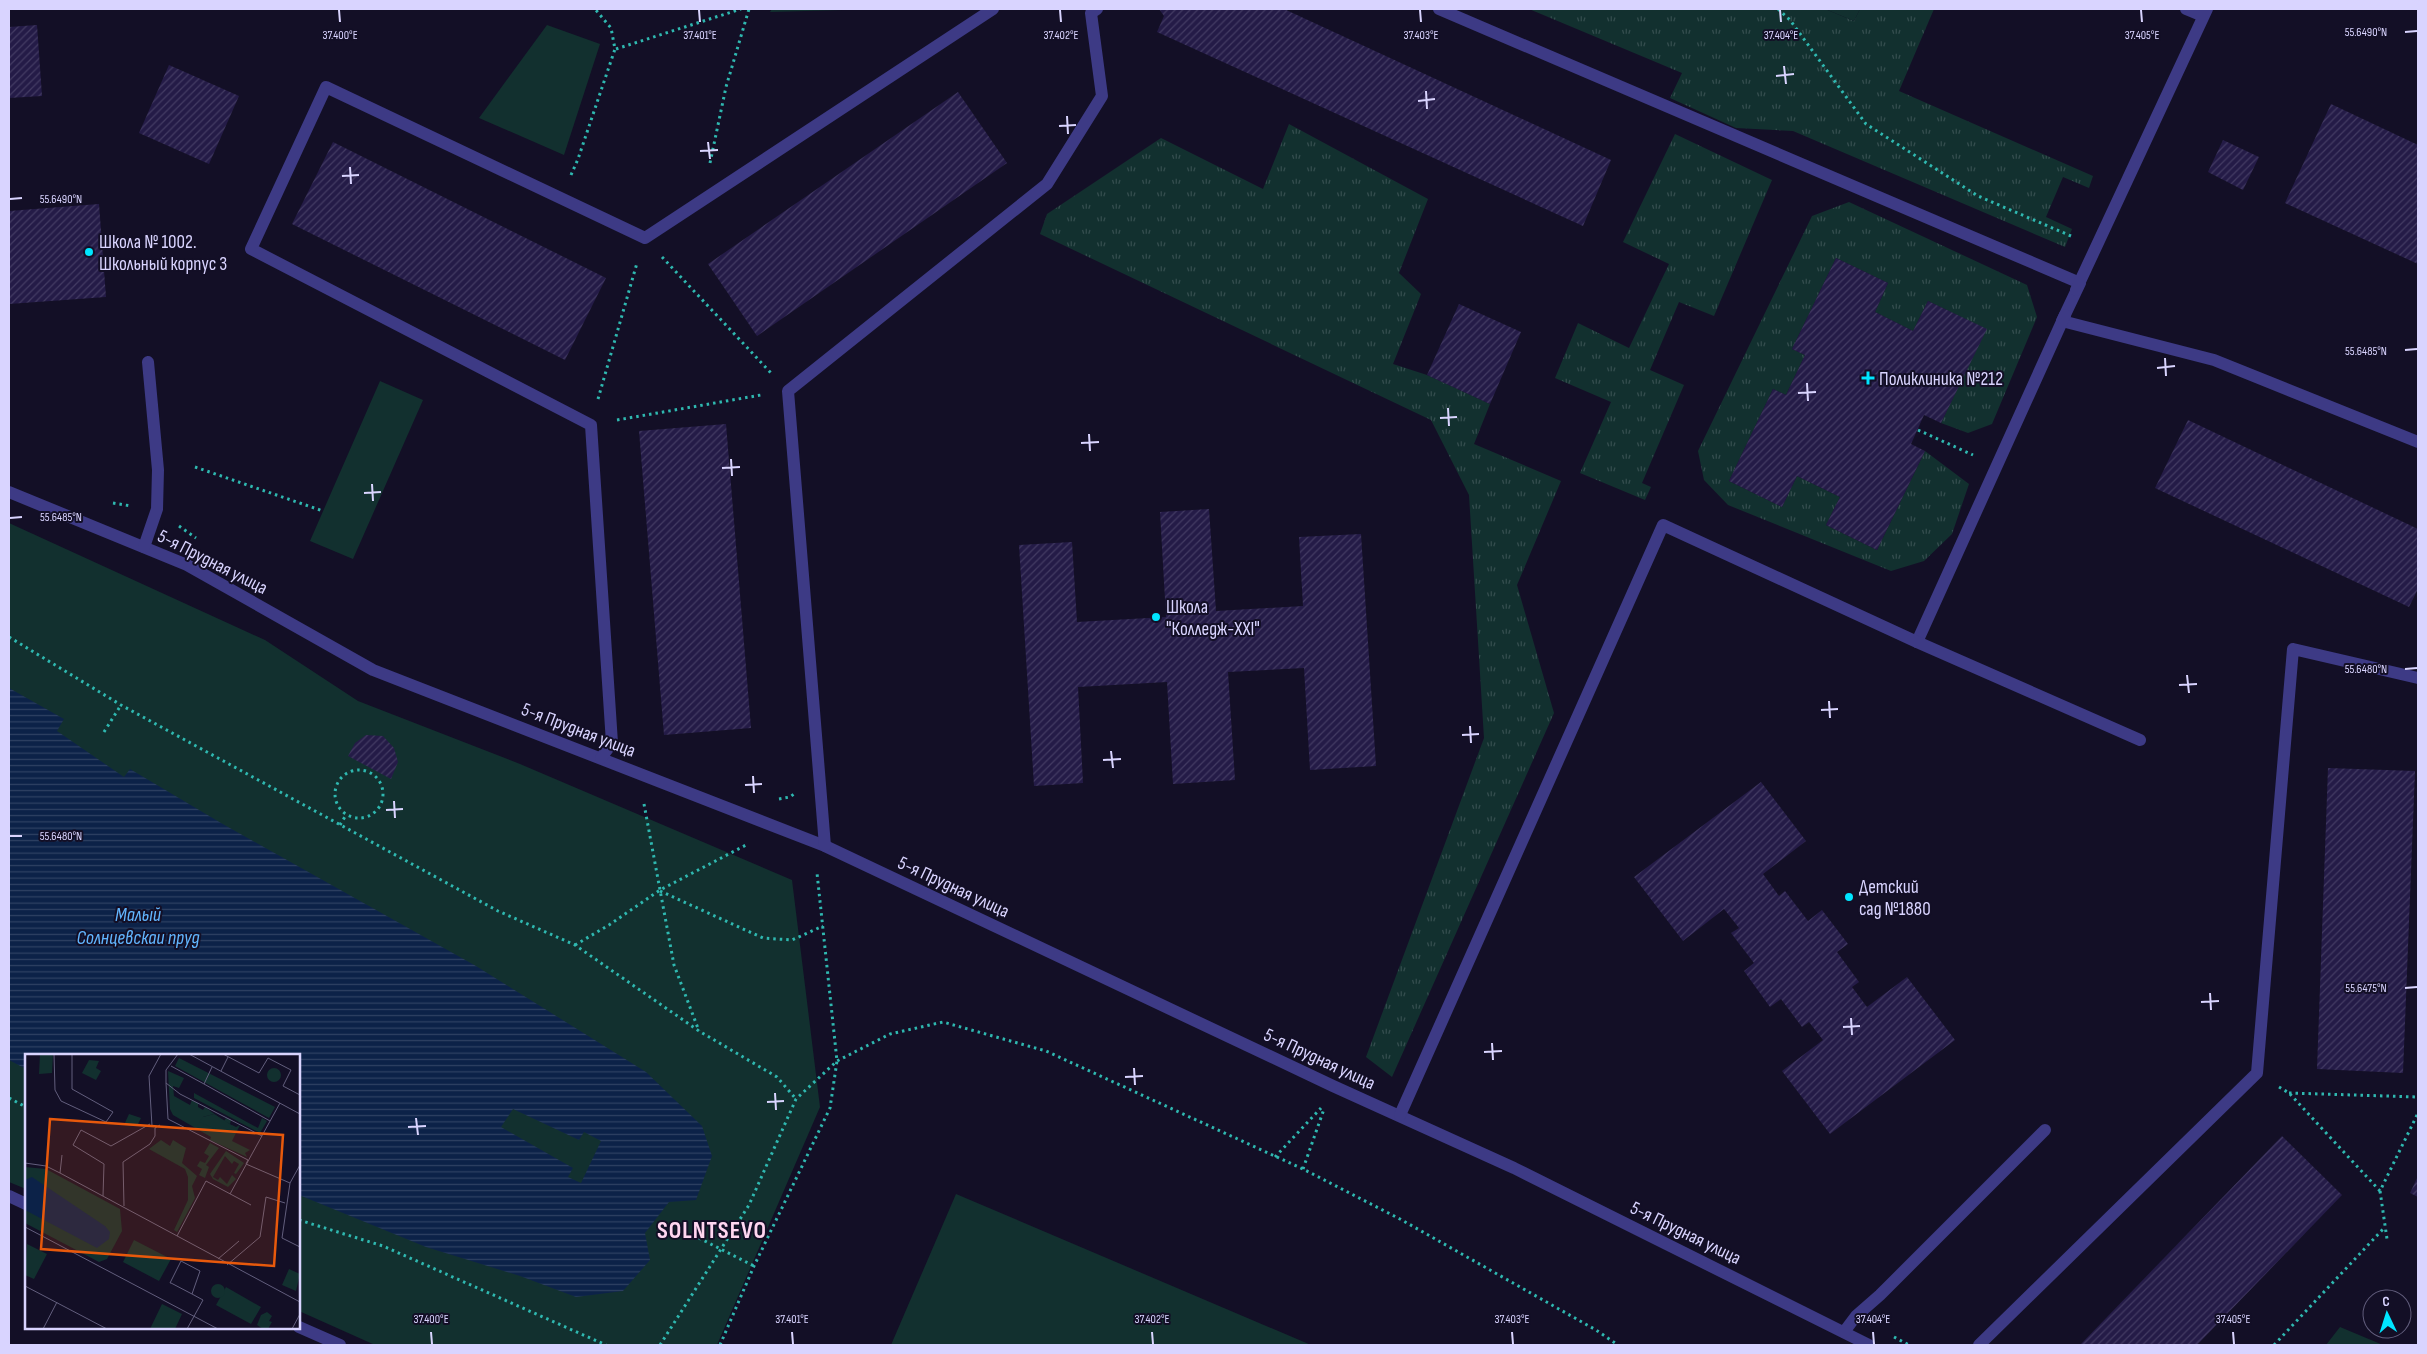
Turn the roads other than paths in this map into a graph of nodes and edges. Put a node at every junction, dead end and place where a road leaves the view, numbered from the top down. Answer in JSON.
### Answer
{"nodes":[{"id":1,"x":993,"y":9,"type":"edge"},
{"id":2,"x":1439,"y":9,"type":"edge"},
{"id":3,"x":2186,"y":9,"type":"edge"},
{"id":4,"x":1091,"y":10,"type":"edge"},
{"id":5,"x":2205,"y":13,"type":"edge"},
{"id":6,"x":2080,"y":283,"type":"junction"},
{"id":7,"x":148,"y":362,"type":"dead end"},
{"id":8,"x":2418,"y":442,"type":"edge"},
{"id":9,"x":9,"y":492,"type":"edge"},
{"id":10,"x":144,"y":547,"type":"junction"},
{"id":11,"x":1917,"y":642,"type":"junction"},
{"id":12,"x":2418,"y":678,"type":"edge"},
{"id":13,"x":2140,"y":740,"type":"dead end"},
{"id":14,"x":601,"y":758,"type":"junction"},
{"id":15,"x":820,"y":844,"type":"junction"},
{"id":16,"x":1400,"y":1115,"type":"junction"},
{"id":17,"x":2046,"y":1130,"type":"dead end"},
{"id":18,"x":9,"y":1196,"type":"edge"},
{"id":19,"x":25,"y":1204,"type":"edge"},
{"id":20,"x":300,"y":1327,"type":"edge"},
{"id":21,"x":1844,"y":1332,"type":"junction"},
{"id":22,"x":340,"y":1345,"type":"edge"},
{"id":23,"x":1869,"y":1345,"type":"edge"},
{"id":24,"x":1978,"y":1345,"type":"edge"}],
"edges":[{"from":1,"to":14,"type":"street"},
{"from":2,"to":6,"type":"street"},
{"from":3,"to":5,"type":"street"},
{"from":4,"to":15,"type":"street"},
{"from":5,"to":6,"type":"street"},
{"from":6,"to":8,"type":"street"},
{"from":6,"to":11,"type":"street"},
{"from":7,"to":10,"type":"street"},
{"from":9,"to":10,"type":"street","name":"5-я Прудная улица"},
{"from":10,"to":14,"type":"street","name":"5-я Прудная улица"},
{"from":11,"to":13,"type":"street"},
{"from":11,"to":16,"type":"street"},
{"from":12,"to":24,"type":"street"},
{"from":14,"to":15,"type":"street","name":"5-я Прудная улица"},
{"from":15,"to":16,"type":"street","name":"5-я Прудная улица"},
{"from":16,"to":21,"type":"street","name":"5-я Прудная улица"},
{"from":17,"to":21,"type":"street"},
{"from":18,"to":19,"type":"street"},
{"from":20,"to":22,"type":"street"},
{"from":21,"to":23,"type":"street","name":"5-я Прудная улица"}]}
